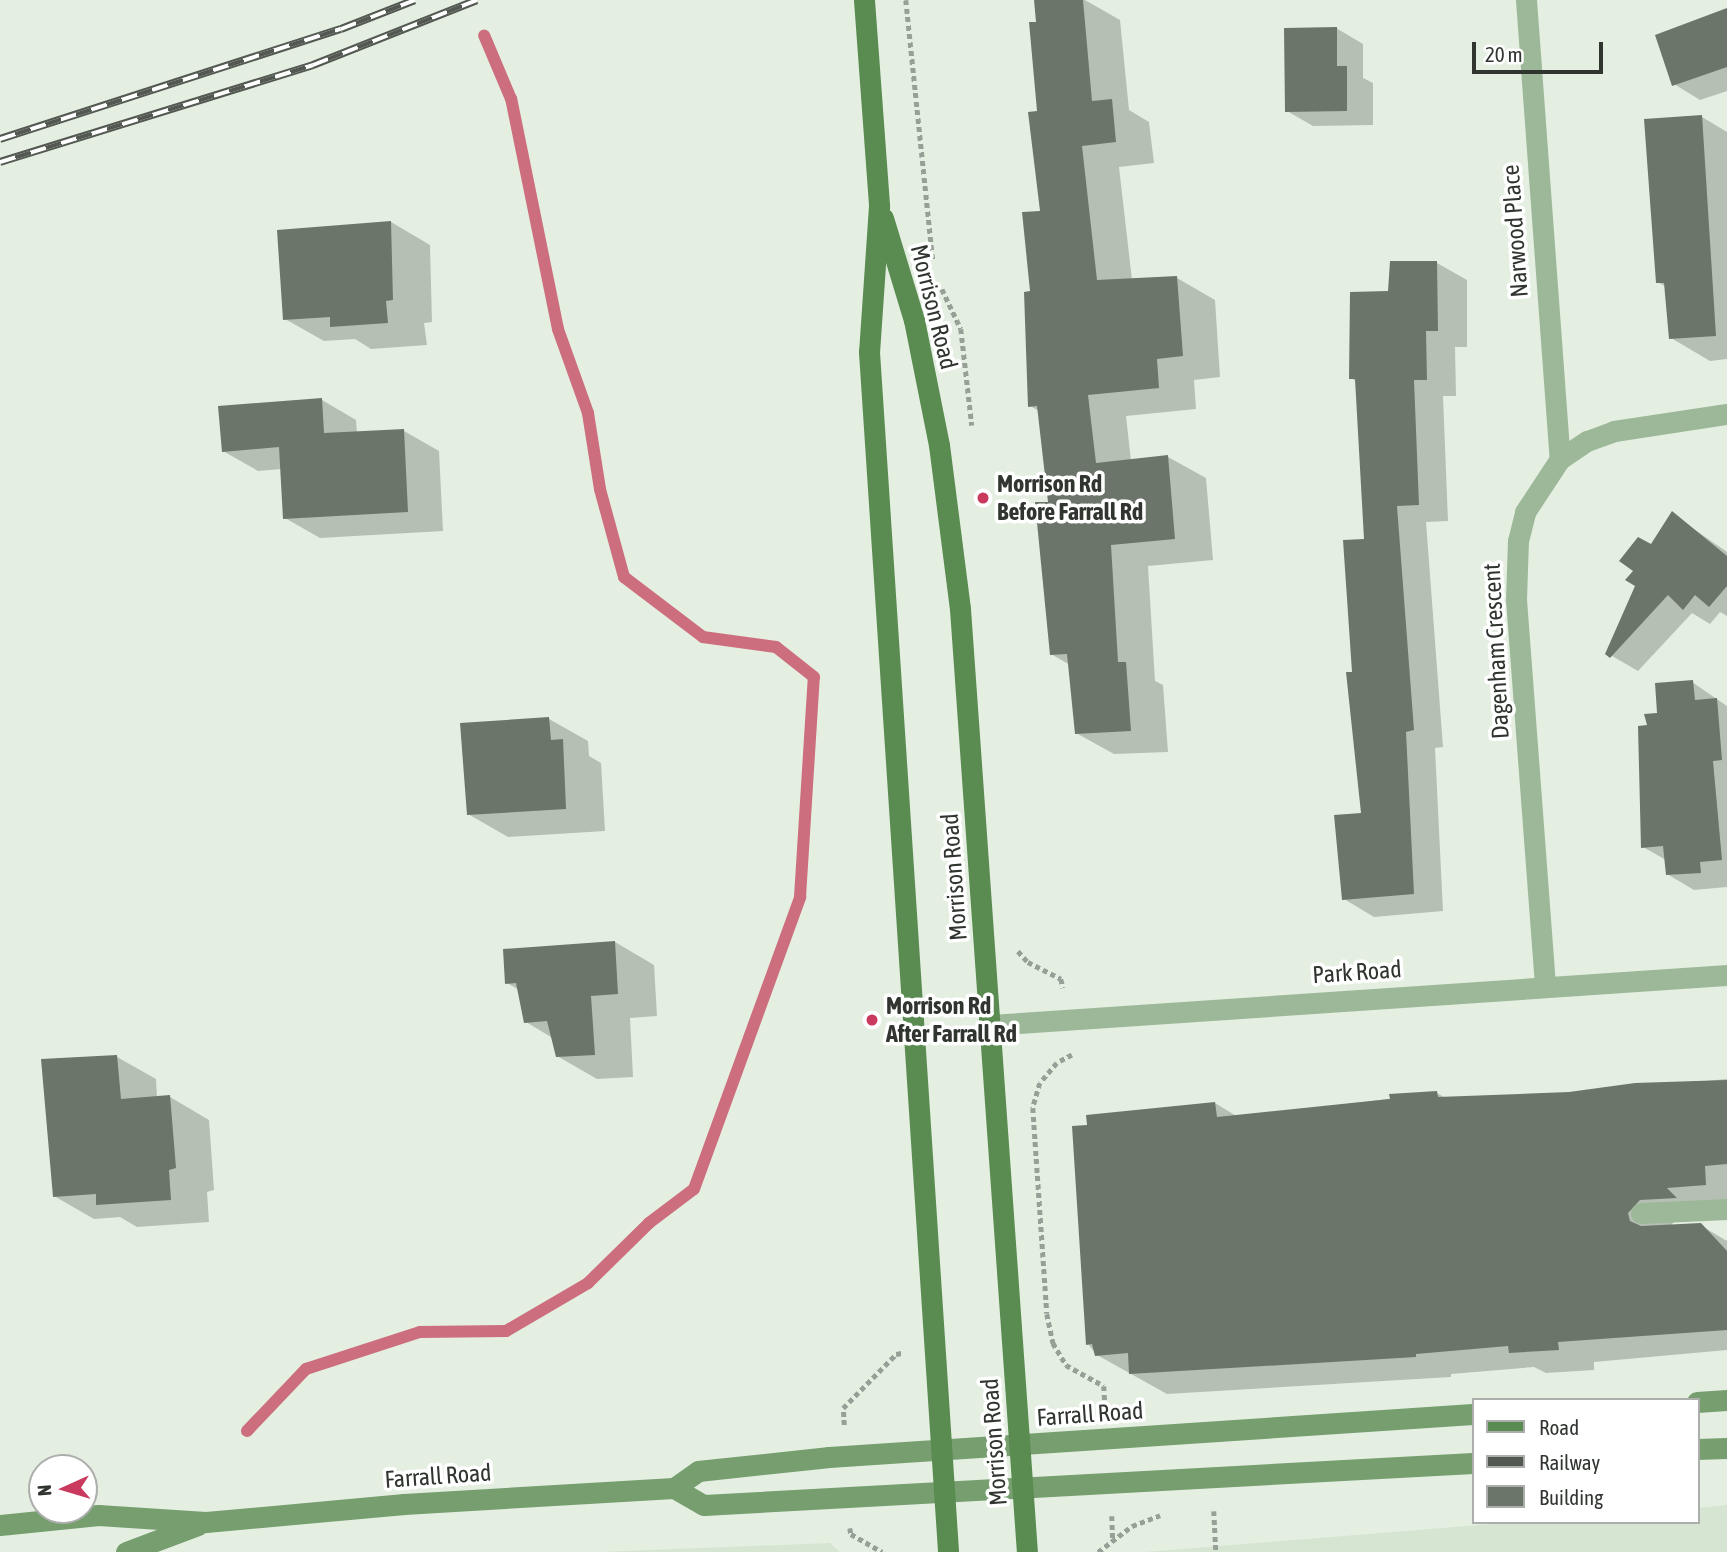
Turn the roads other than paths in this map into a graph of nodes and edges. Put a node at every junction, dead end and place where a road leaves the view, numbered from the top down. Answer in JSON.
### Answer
{"nodes":[{"id":1,"x":864,"y":0,"type":"edge"},
{"id":2,"x":1526,"y":0,"type":"edge"},
{"id":3,"x":879,"y":206,"type":"junction"},
{"id":4,"x":1727,"y":414,"type":"edge"},
{"id":5,"x":1560,"y":459,"type":"junction"},
{"id":6,"x":1727,"y":975,"type":"edge"},
{"id":7,"x":1545,"y":985,"type":"junction"},
{"id":8,"x":991,"y":1025,"type":"junction"},
{"id":9,"x":1727,"y":1209,"type":"edge"},
{"id":10,"x":1641,"y":1213,"type":"dead end"},
{"id":11,"x":1727,"y":1401,"type":"edge"},
{"id":12,"x":1699,"y":1402,"type":"edge"},
{"id":13,"x":1472,"y":1414,"type":"edge"},
{"id":14,"x":1021,"y":1446,"type":"junction"},
{"id":15,"x":942,"y":1448,"type":"junction"},
{"id":16,"x":1727,"y":1448,"type":"edge"},
{"id":17,"x":1699,"y":1449,"type":"edge"},
{"id":18,"x":1472,"y":1463,"type":"edge"},
{"id":19,"x":1023,"y":1487,"type":"junction"},
{"id":20,"x":674,"y":1488,"type":"junction"},
{"id":21,"x":944,"y":1491,"type":"junction"},
{"id":22,"x":206,"y":1522,"type":"junction"},
{"id":23,"x":0,"y":1525,"type":"edge"},
{"id":24,"x":126,"y":1552,"type":"edge"},
{"id":25,"x":948,"y":1552,"type":"edge"},
{"id":26,"x":1027,"y":1552,"type":"edge"}],
"edges":[{"from":1,"to":3,"type":"main road","name":"Morrison Road"},
{"from":2,"to":5,"type":"street","name":"Narwood Place"},
{"from":3,"to":8,"type":"main road","name":"Morrison Road"},
{"from":3,"to":15,"type":"main road","name":"Morrison Road"},
{"from":4,"to":5,"type":"street","name":"Dagenham Crescent"},
{"from":5,"to":7,"type":"street","name":"Dagenham Crescent"},
{"from":6,"to":7,"type":"street","name":"Park Road"},
{"from":7,"to":8,"type":"street","name":"Park Road"},
{"from":8,"to":14,"type":"main road","name":"Morrison Road"},
{"from":9,"to":10,"type":"street"},
{"from":11,"to":12,"type":"main road"},
{"from":13,"to":14,"type":"main road","name":"Farrall Road"},
{"from":14,"to":15,"type":"main road","name":"Farrall Road"},
{"from":14,"to":19,"type":"main road","name":"Morrison Road"},
{"from":15,"to":20,"type":"main road","name":"Farrall Road"},
{"from":15,"to":21,"type":"main road","name":"Morrison Road"},
{"from":16,"to":17,"type":"main road"},
{"from":18,"to":19,"type":"main road"},
{"from":19,"to":21,"type":"main road"},
{"from":19,"to":26,"type":"main road","name":"Morrison Road"},
{"from":20,"to":21,"type":"main road"},
{"from":20,"to":22,"type":"main road","name":"Farrall Road"},
{"from":21,"to":25,"type":"main road","name":"Morrison Road"},
{"from":22,"to":23,"type":"main road","name":"Farrall Road"},
{"from":22,"to":24,"type":"main road","name":"Farrall Road"}]}
